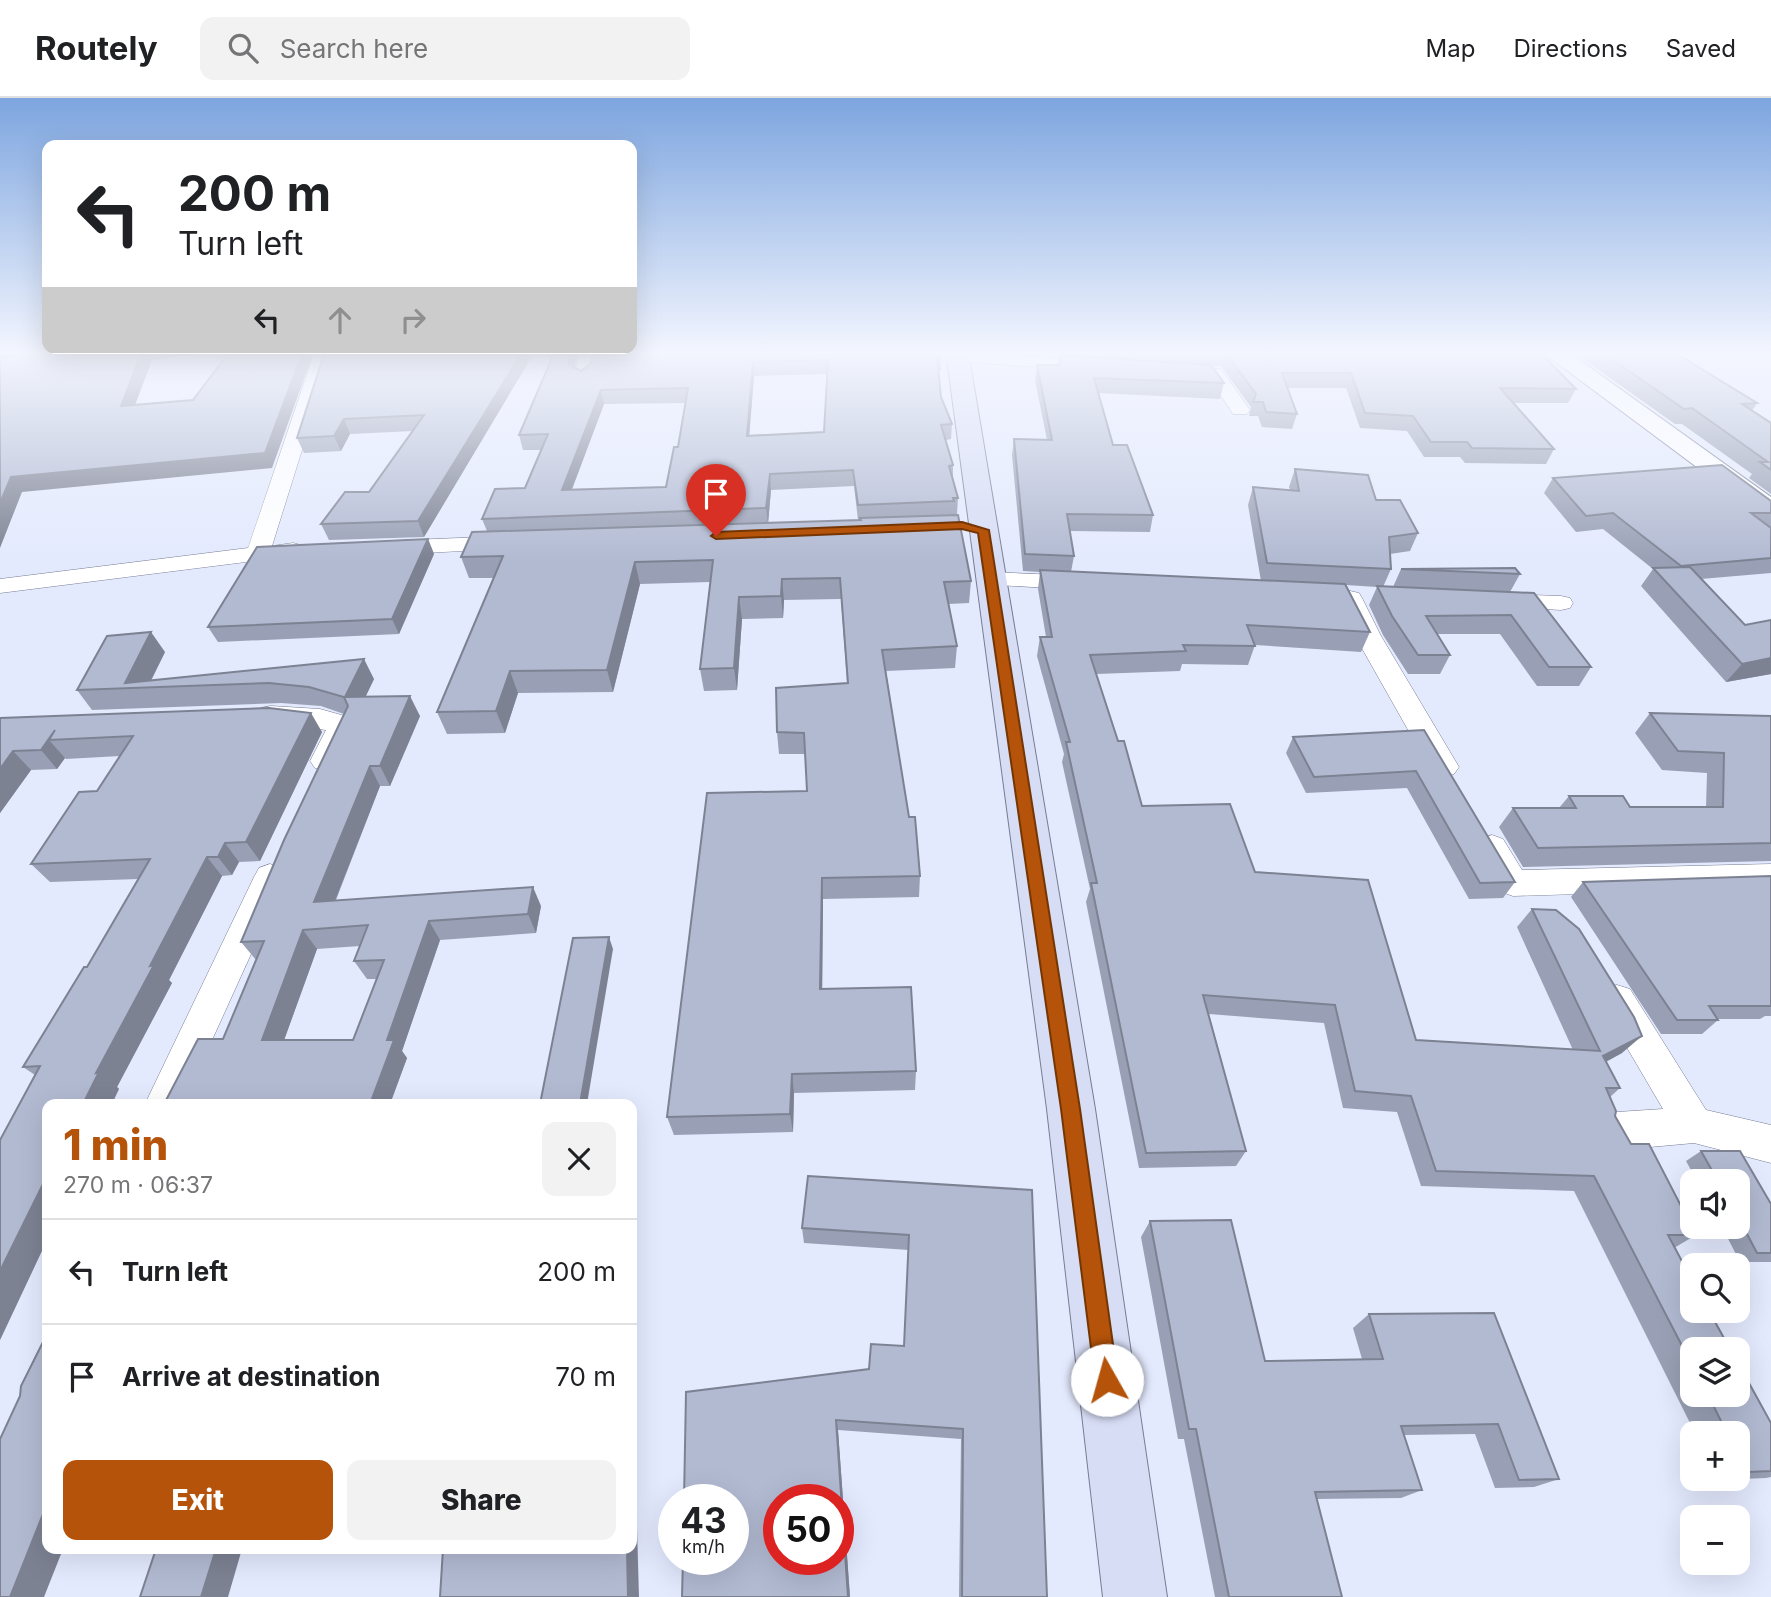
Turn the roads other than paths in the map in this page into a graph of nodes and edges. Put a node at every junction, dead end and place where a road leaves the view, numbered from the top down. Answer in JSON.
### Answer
{"nodes":[{"id":1,"x":301,"y":421,"type":"edge"},
{"id":2,"x":963,"y":421,"type":"edge"},
{"id":3,"x":1649,"y":421,"type":"edge"},
{"id":4,"x":1771,"y":509,"type":"edge"},
{"id":5,"x":538,"y":542,"type":"edge"},
{"id":6,"x":363,"y":549,"type":"edge"},
{"id":7,"x":313,"y":550,"type":"edge"},
{"id":8,"x":258,"y":554,"type":"junction"},
{"id":9,"x":989,"y":579,"type":"junction"},
{"id":10,"x":1100,"y":584,"type":"edge"},
{"id":11,"x":0,"y":586,"type":"edge"},
{"id":12,"x":1348,"y":595,"type":"edge"},
{"id":13,"x":1482,"y":600,"type":"edge"},
{"id":14,"x":1562,"y":603,"type":"dead end"},
{"id":15,"x":240,"y":716,"type":"edge"},
{"id":16,"x":1458,"y":789,"type":"edge"},
{"id":17,"x":310,"y":791,"type":"edge"},
{"id":18,"x":1478,"y":824,"type":"edge"},
{"id":19,"x":281,"y":853,"type":"edge"},
{"id":20,"x":1771,"y":876,"type":"edge"},
{"id":21,"x":1513,"y":883,"type":"junction"},
{"id":22,"x":1555,"y":918,"type":"edge"},
{"id":23,"x":1599,"y":971,"type":"edge"},
{"id":24,"x":166,"y":1099,"type":"edge"},
{"id":25,"x":1694,"y":1125,"type":"junction"},
{"id":26,"x":1617,"y":1130,"type":"edge"},
{"id":27,"x":1771,"y":1144,"type":"edge"},
{"id":28,"x":1135,"y":1597,"type":"edge"}],
"edges":[{"from":1,"to":8,"type":"street"},
{"from":2,"to":9,"type":"main road"},
{"from":3,"to":4,"type":"street"},
{"from":5,"to":6,"type":"street"},
{"from":7,"to":8,"type":"street"},
{"from":8,"to":11,"type":"street"},
{"from":9,"to":10,"type":"street"},
{"from":9,"to":28,"type":"main road"},
{"from":12,"to":16,"type":"street"},
{"from":13,"to":14,"type":"street"},
{"from":15,"to":17,"type":"street"},
{"from":18,"to":21,"type":"street"},
{"from":19,"to":24,"type":"street"},
{"from":20,"to":21,"type":"street"},
{"from":21,"to":22,"type":"street"},
{"from":23,"to":25,"type":"street"},
{"from":25,"to":26,"type":"street"},
{"from":25,"to":27,"type":"street"}]}
